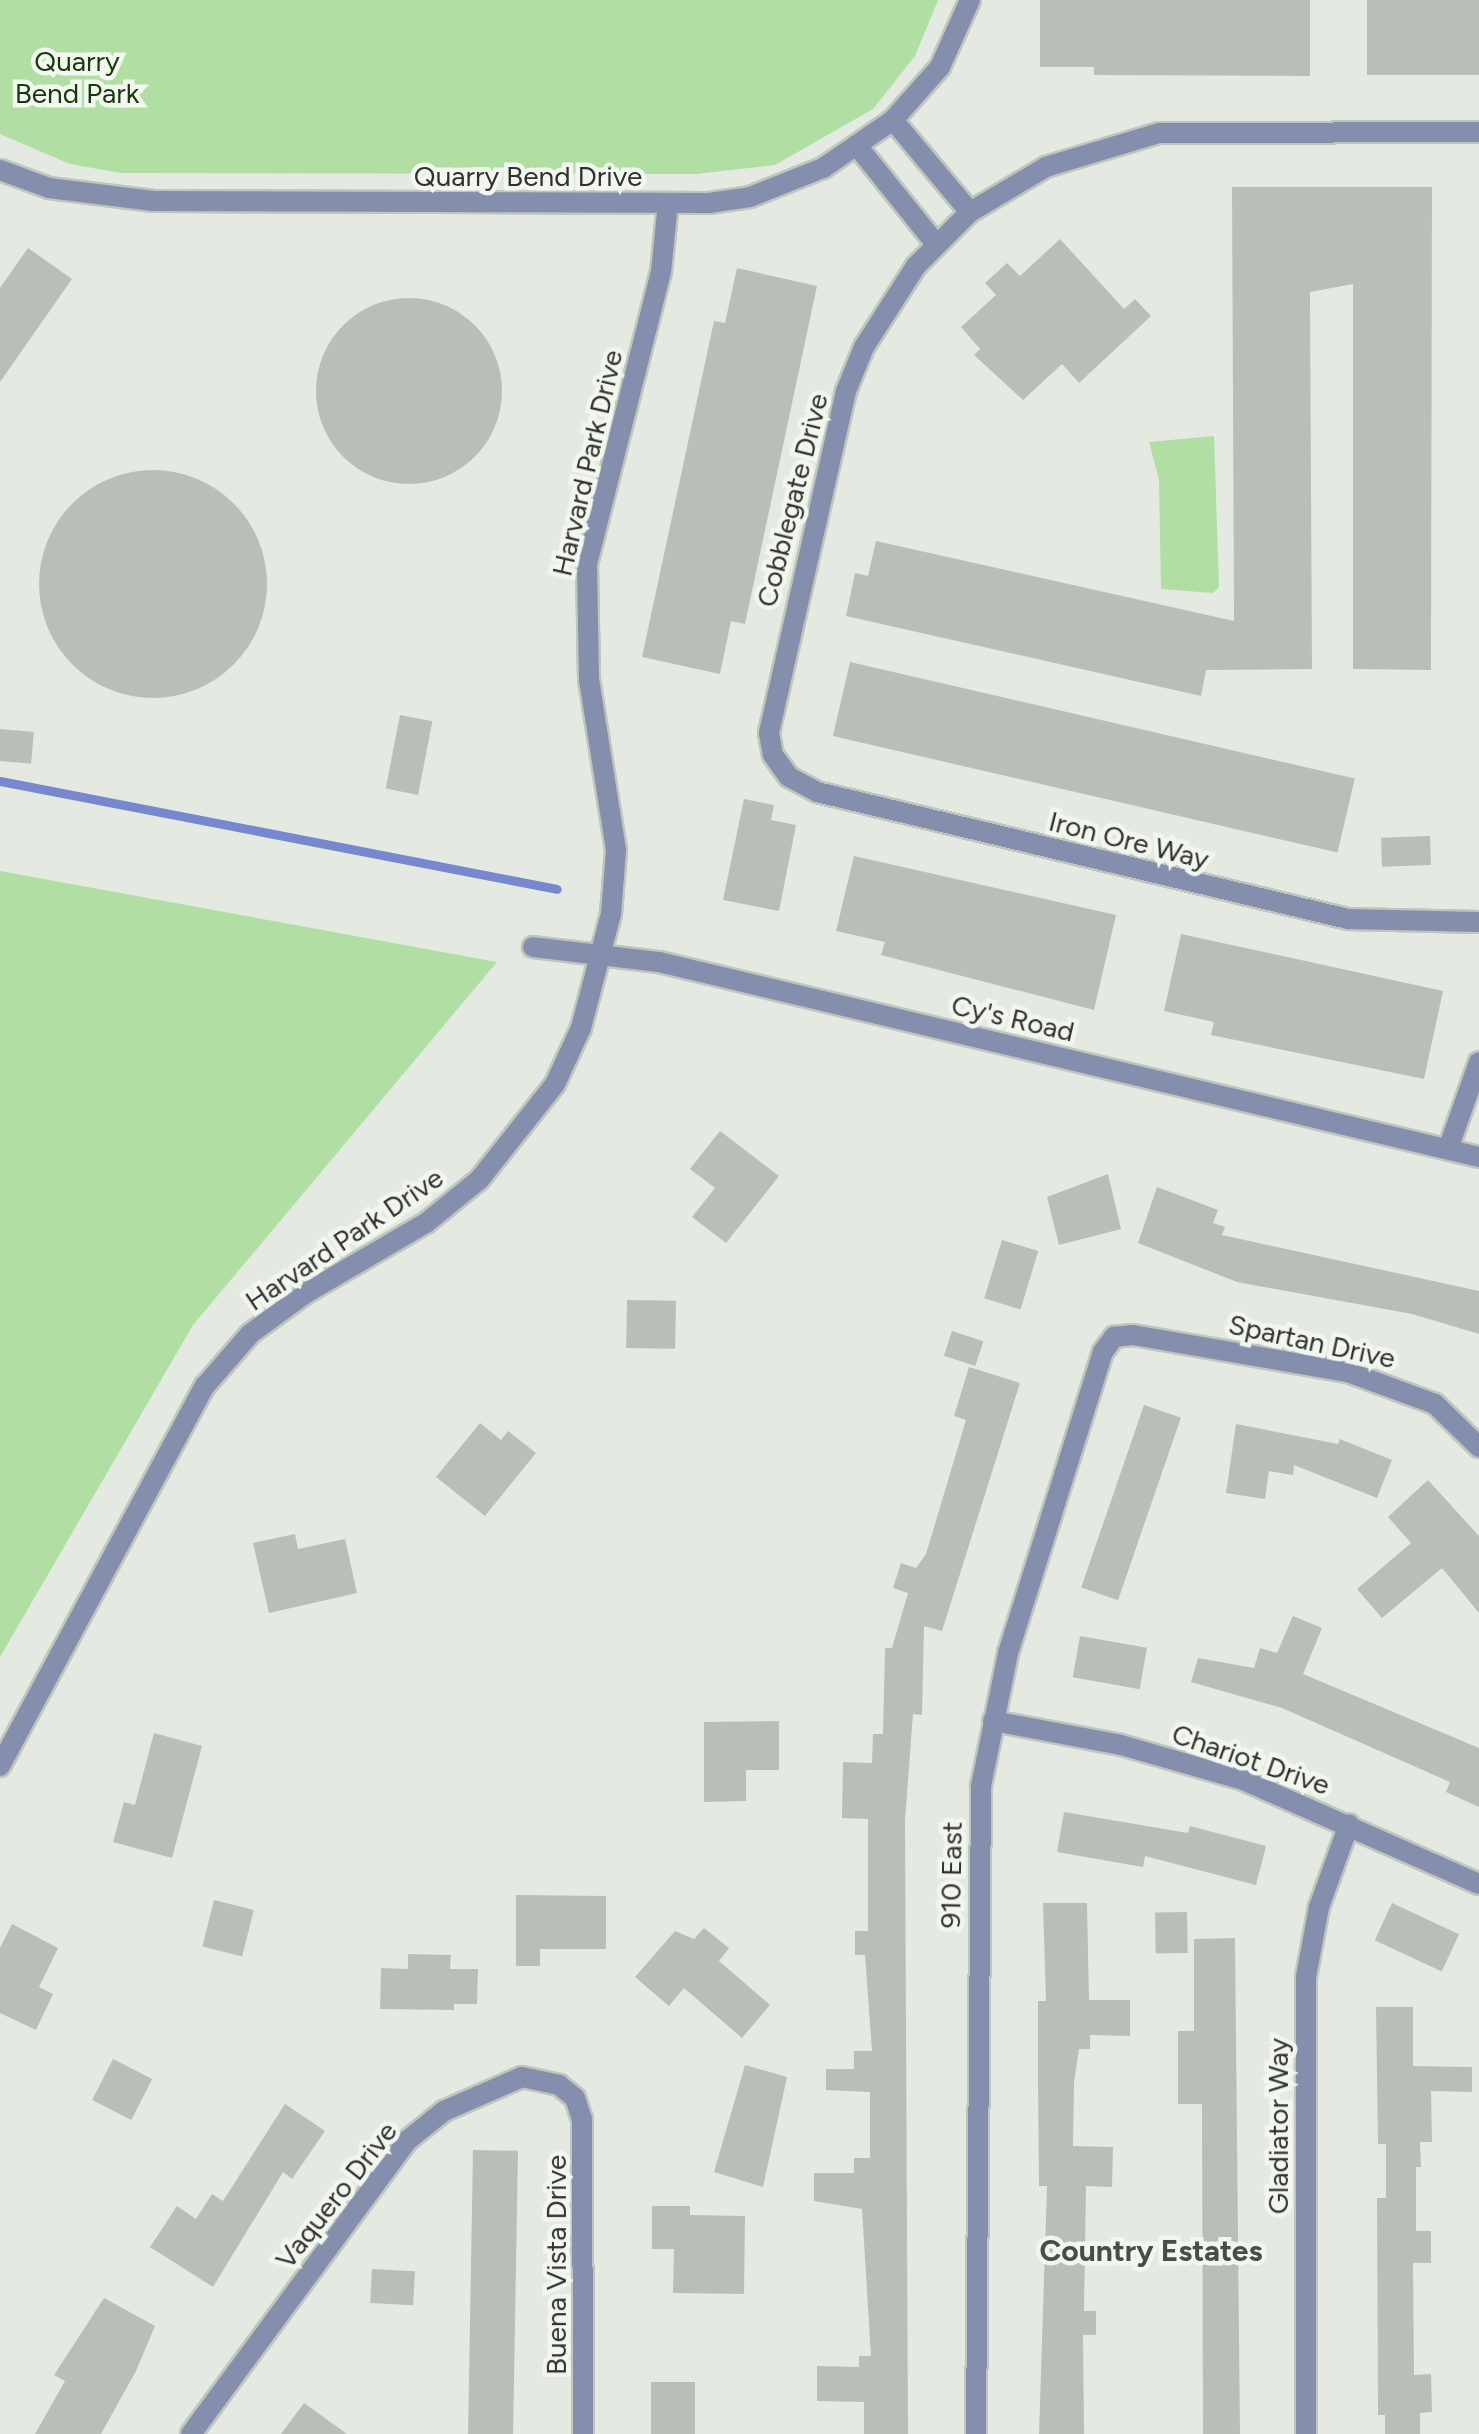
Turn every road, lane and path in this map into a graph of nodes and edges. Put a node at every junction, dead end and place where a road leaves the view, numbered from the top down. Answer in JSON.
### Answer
{"nodes":[{"id":1,"x":970,"y":0,"type":"edge"},
{"id":2,"x":893,"y":120,"type":"junction"},
{"id":3,"x":1479,"y":132,"type":"edge"},
{"id":4,"x":858,"y":147,"type":"junction"},
{"id":5,"x":0,"y":170,"type":"edge"},
{"id":6,"x":668,"y":203,"type":"junction"},
{"id":7,"x":970,"y":212,"type":"junction"},
{"id":8,"x":936,"y":244,"type":"junction"},
{"id":9,"x":778,"y":764,"type":"joint"},
{"id":10,"x":1479,"y":922,"type":"edge"},
{"id":11,"x":532,"y":948,"type":"dead end"},
{"id":12,"x":602,"y":956,"type":"junction"},
{"id":13,"x":1479,"y":1062,"type":"edge"},
{"id":14,"x":1448,"y":1149,"type":"junction"},
{"id":15,"x":1479,"y":1157,"type":"edge"},
{"id":16,"x":1114,"y":1338,"type":"joint"},
{"id":17,"x":1479,"y":1447,"type":"edge"},
{"id":18,"x":993,"y":1721,"type":"junction"},
{"id":19,"x":0,"y":1766,"type":"edge"},
{"id":20,"x":1349,"y":1824,"type":"junction"},
{"id":21,"x":1479,"y":1884,"type":"edge"},
{"id":22,"x":575,"y":2098,"type":"joint"},
{"id":23,"x":191,"y":2434,"type":"edge"},
{"id":24,"x":583,"y":2434,"type":"edge"},
{"id":25,"x":976,"y":2434,"type":"edge"},
{"id":26,"x":1306,"y":2434,"type":"edge"}],
"edges":[{"from":1,"to":2,"type":"street","name":"Quarry Bend Drive"},
{"from":2,"to":4,"type":"street","name":"Quarry Bend Drive"},
{"from":2,"to":7,"type":"street"},
{"from":3,"to":7,"type":"street","name":"Cobblegate Drive"},
{"from":4,"to":6,"type":"street","name":"Quarry Bend Drive"},
{"from":4,"to":8,"type":"street"},
{"from":5,"to":6,"type":"street","name":"Quarry Bend Drive"},
{"from":6,"to":12,"type":"street","name":"Harvard Park Drive"},
{"from":7,"to":8,"type":"street","name":"Cobblegate Drive"},
{"from":8,"to":9,"type":"street","name":"Cobblegate Drive"},
{"from":9,"to":10,"type":"street","name":"Iron Ore Way"},
{"from":11,"to":12,"type":"street","name":"Cy's Road"},
{"from":12,"to":14,"type":"street","name":"Cy's Road"},
{"from":12,"to":19,"type":"street","name":"Harvard Park Drive"},
{"from":13,"to":14,"type":"street"},
{"from":14,"to":15,"type":"street","name":"Cy's Road"},
{"from":16,"to":17,"type":"street","name":"Spartan Drive"},
{"from":16,"to":18,"type":"street","name":"910 East"},
{"from":18,"to":20,"type":"street","name":"Chariot Drive"},
{"from":18,"to":25,"type":"street","name":"910 East"},
{"from":20,"to":21,"type":"street","name":"Chariot Drive"},
{"from":20,"to":26,"type":"street","name":"Gladiator Way"},
{"from":22,"to":23,"type":"street","name":"Vaquero Drive"},
{"from":22,"to":24,"type":"street","name":"Buena Vista Drive"}]}
